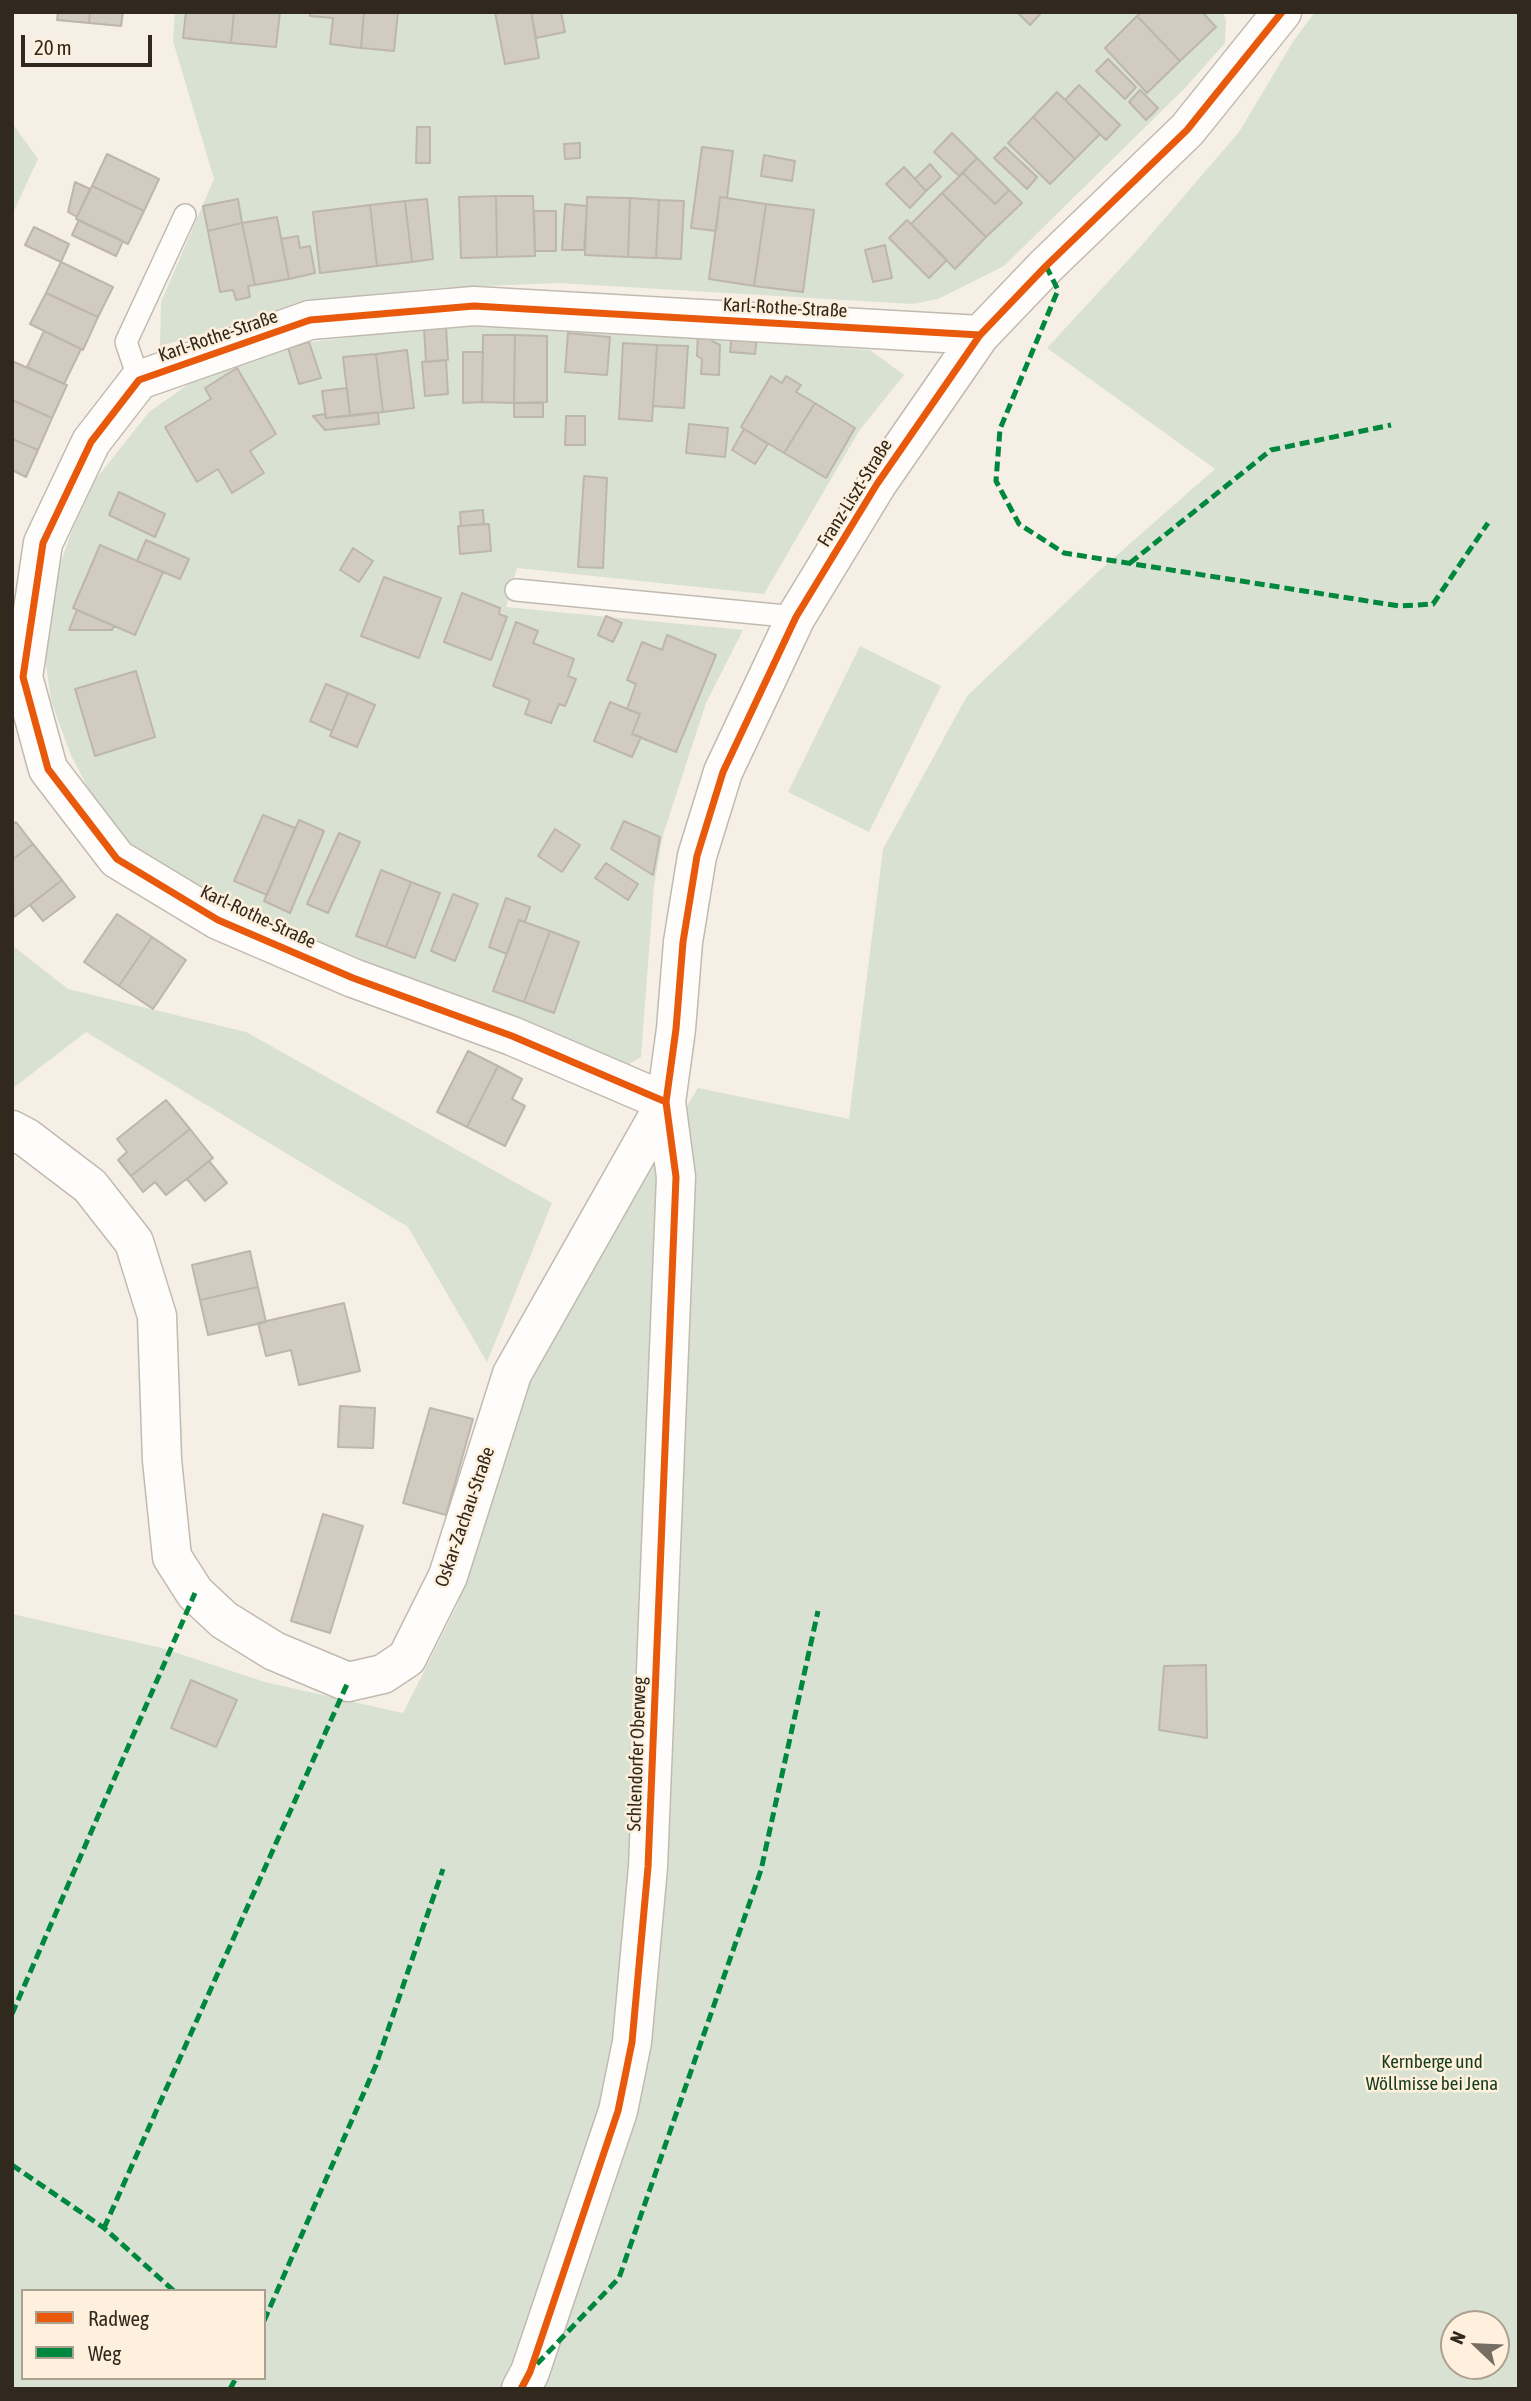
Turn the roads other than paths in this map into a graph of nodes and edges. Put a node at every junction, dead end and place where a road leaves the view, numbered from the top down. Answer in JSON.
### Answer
{"nodes":[{"id":1,"x":1282,"y":12,"type":"edge"},
{"id":2,"x":1250,"y":29,"type":"edge"},
{"id":3,"x":186,"y":215,"type":"dead end"},
{"id":4,"x":980,"y":335,"type":"junction"},
{"id":5,"x":139,"y":380,"type":"junction"},
{"id":6,"x":516,"y":590,"type":"dead end"},
{"id":7,"x":796,"y":617,"type":"junction"},
{"id":8,"x":666,"y":1102,"type":"junction"},
{"id":9,"x":12,"y":1130,"type":"edge"},
{"id":10,"x":521,"y":2389,"type":"edge"}],
"edges":[{"from":1,"to":2,"type":"street","name":"Franz-Liszt-Straße"},
{"from":2,"to":4,"type":"street","name":"Franz-Liszt-Straße"},
{"from":3,"to":5,"type":"lane"},
{"from":4,"to":5,"type":"street","name":"Karl-Rothe-Straße"},
{"from":4,"to":7,"type":"street","name":"Franz-Liszt-Straße"},
{"from":5,"to":8,"type":"street","name":"Karl-Rothe-Straße"},
{"from":6,"to":7,"type":"lane"},
{"from":7,"to":8,"type":"street","name":"Franz-Liszt-Straße"},
{"from":8,"to":9,"type":"street","name":"Oskar-Zachau-Straße"},
{"from":8,"to":10,"type":"street","name":"Schlendorfer Oberweg"}]}
